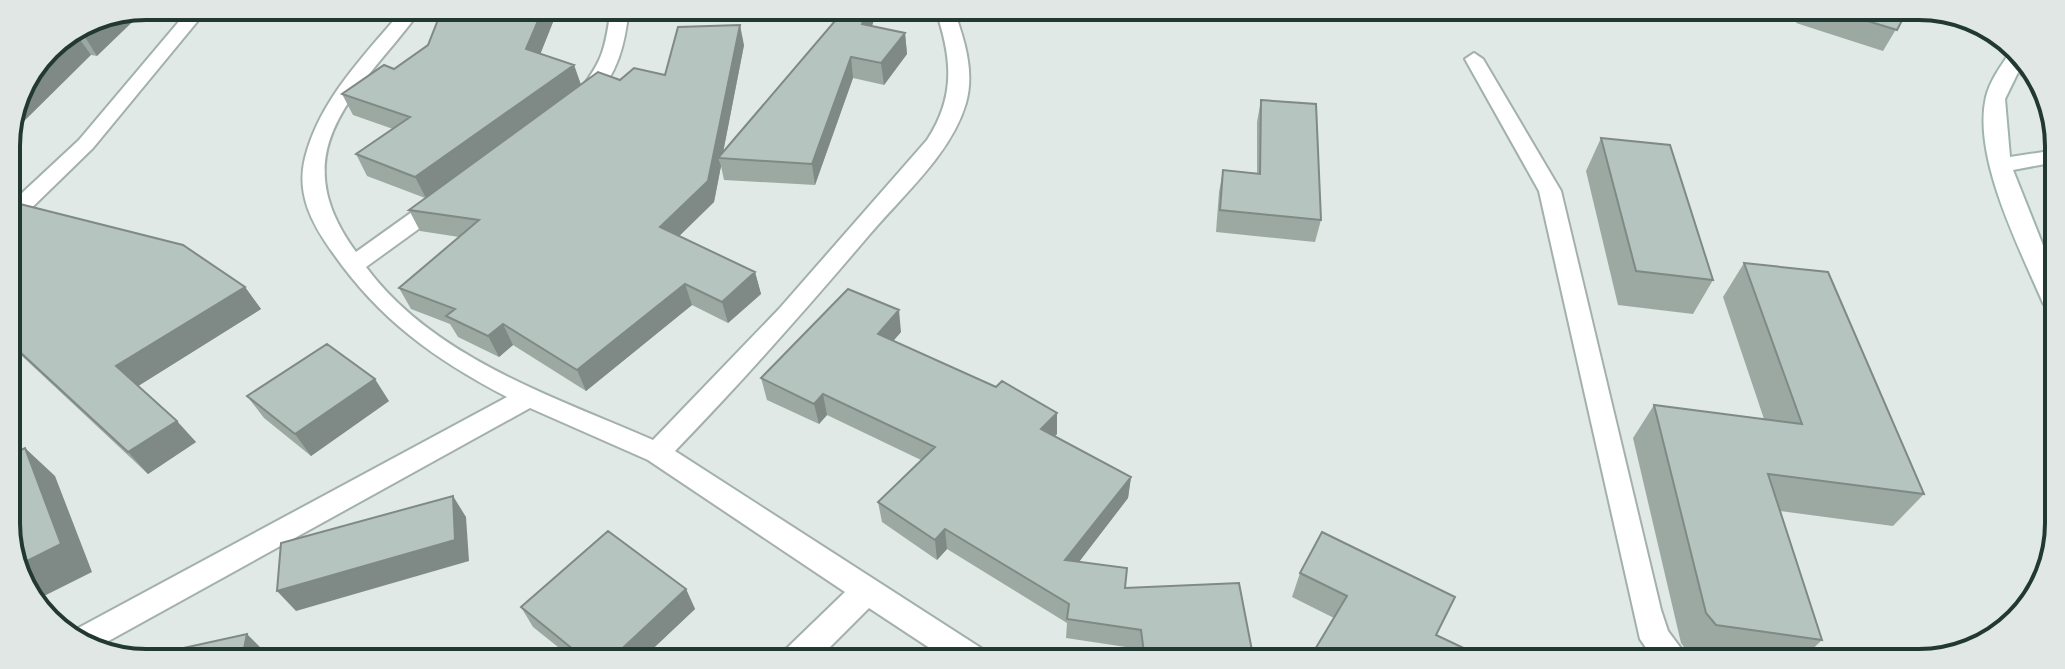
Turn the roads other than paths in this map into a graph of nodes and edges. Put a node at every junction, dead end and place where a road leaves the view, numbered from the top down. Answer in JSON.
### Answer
{"nodes":[{"id":1,"x":189,"y":20,"type":"edge"},
{"id":2,"x":404,"y":20,"type":"edge"},
{"id":3,"x":619,"y":20,"type":"edge"},
{"id":4,"x":948,"y":20,"type":"edge"},
{"id":5,"x":2009,"y":58,"type":"edge"},
{"id":6,"x":1474,"y":59,"type":"dead end"},
{"id":7,"x":569,"y":110,"type":"edge"},
{"id":8,"x":2045,"y":158,"type":"edge"},
{"id":9,"x":2002,"y":165,"type":"junction"},
{"id":10,"x":454,"y":193,"type":"edge"},
{"id":11,"x":20,"y":207,"type":"edge"},
{"id":12,"x":351,"y":267,"type":"junction"},
{"id":13,"x":2045,"y":277,"type":"edge"},
{"id":14,"x":531,"y":396,"type":"junction"},
{"id":15,"x":657,"y":453,"type":"junction"},
{"id":16,"x":867,"y":590,"type":"junction"},
{"id":17,"x":90,"y":635,"type":"edge"},
{"id":18,"x":807,"y":649,"type":"edge"},
{"id":19,"x":956,"y":649,"type":"edge"},
{"id":20,"x":1664,"y":649,"type":"edge"}],
"edges":[{"from":1,"to":11,"type":"street"},
{"from":2,"to":12,"type":"street"},
{"from":3,"to":7,"type":"street"},
{"from":4,"to":15,"type":"street"},
{"from":5,"to":9,"type":"street"},
{"from":6,"to":20,"type":"street"},
{"from":8,"to":9,"type":"street"},
{"from":9,"to":13,"type":"street"},
{"from":10,"to":12,"type":"street"},
{"from":12,"to":14,"type":"street"},
{"from":14,"to":15,"type":"street"},
{"from":14,"to":17,"type":"street"},
{"from":15,"to":16,"type":"street"},
{"from":16,"to":18,"type":"street"},
{"from":16,"to":19,"type":"street"}]}
